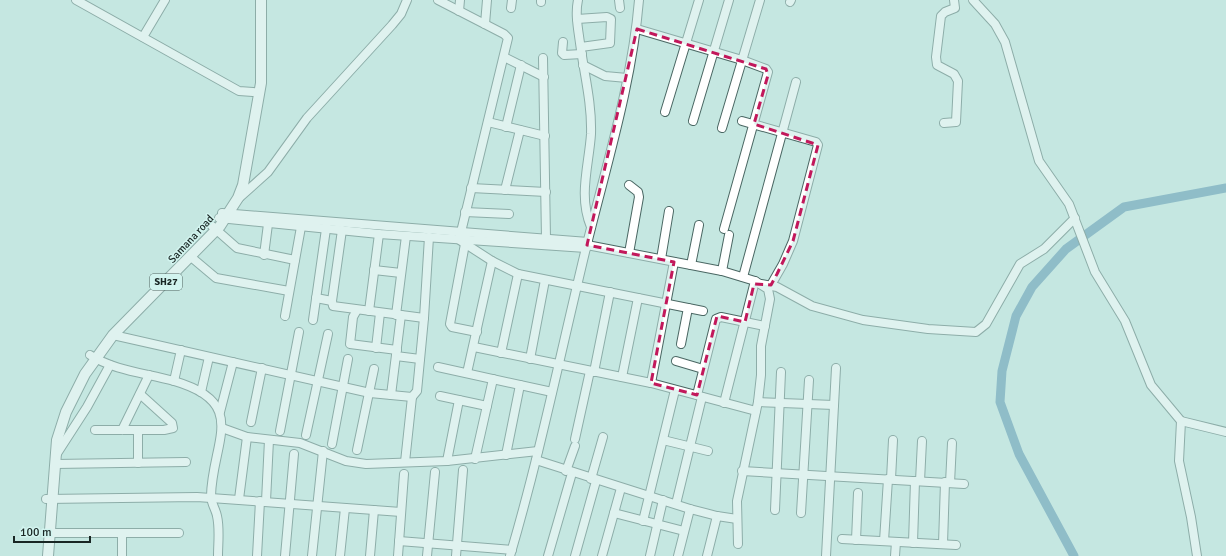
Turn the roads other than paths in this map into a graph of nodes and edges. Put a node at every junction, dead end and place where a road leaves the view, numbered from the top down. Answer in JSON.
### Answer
{"nodes":[{"id":1,"x":76,"y":0,"type":"edge"},
{"id":2,"x":255,"y":0,"type":"edge"},
{"id":3,"x":261,"y":0,"type":"edge"},
{"id":4,"x":407,"y":0,"type":"edge"},
{"id":5,"x":438,"y":0,"type":"edge"},
{"id":6,"x":460,"y":0,"type":"edge"},
{"id":7,"x":487,"y":0,"type":"edge"},
{"id":8,"x":578,"y":0,"type":"edge"},
{"id":9,"x":639,"y":0,"type":"edge"},
{"id":10,"x":699,"y":0,"type":"edge"},
{"id":11,"x":729,"y":0,"type":"edge"},
{"id":12,"x":760,"y":0,"type":"edge"},
{"id":13,"x":954,"y":0,"type":"edge"},
{"id":14,"x":973,"y":0,"type":"edge"},
{"id":15,"x":162,"y":1,"type":"edge"},
{"id":16,"x":459,"y":11,"type":"junction"},
{"id":17,"x":576,"y":19,"type":"junction"},
{"id":18,"x":485,"y":24,"type":"junction"},
{"id":19,"x":637,"y":29,"type":"junction"},
{"id":20,"x":142,"y":38,"type":"junction"},
{"id":21,"x":563,"y":42,"type":"dead end"},
{"id":22,"x":686,"y":43,"type":"junction"},
{"id":23,"x":581,"y":50,"type":"junction"},
{"id":24,"x":714,"y":52,"type":"junction"},
{"id":25,"x":504,"y":57,"type":"junction"},
{"id":26,"x":543,"y":58,"type":"dead end"},
{"id":27,"x":742,"y":60,"type":"junction"},
{"id":28,"x":583,"y":65,"type":"junction"},
{"id":29,"x":520,"y":66,"type":"junction"},
{"id":30,"x":544,"y":77,"type":"junction"},
{"id":31,"x":627,"y":78,"type":"junction"},
{"id":32,"x":796,"y":82,"type":"dead end"},
{"id":33,"x":253,"y":92,"type":"junction"},
{"id":34,"x":665,"y":112,"type":"dead end"},
{"id":35,"x":693,"y":121,"type":"dead end"},
{"id":36,"x":742,"y":121,"type":"dead end"},
{"id":37,"x":488,"y":122,"type":"junction"},
{"id":38,"x":944,"y":123,"type":"dead end"},
{"id":39,"x":754,"y":124,"type":"junction"},
{"id":40,"x":506,"y":127,"type":"junction"},
{"id":41,"x":722,"y":128,"type":"dead end"},
{"id":42,"x":520,"y":130,"type":"junction"},
{"id":43,"x":782,"y":132,"type":"junction"},
{"id":44,"x":545,"y":136,"type":"junction"},
{"id":45,"x":629,"y":185,"type":"dead end"},
{"id":46,"x":471,"y":188,"type":"junction"},
{"id":47,"x":505,"y":190,"type":"junction"},
{"id":48,"x":546,"y":192,"type":"junction"},
{"id":49,"x":238,"y":198,"type":"junction"},
{"id":50,"x":669,"y":211,"type":"dead end"},
{"id":51,"x":465,"y":212,"type":"junction"},
{"id":52,"x":509,"y":214,"type":"dead end"},
{"id":53,"x":221,"y":220,"type":"junction"},
{"id":54,"x":1076,"y":220,"type":"junction"},
{"id":55,"x":268,"y":224,"type":"junction"},
{"id":56,"x":699,"y":225,"type":"dead end"},
{"id":57,"x":301,"y":227,"type":"junction"},
{"id":58,"x":591,"y":227,"type":"junction"},
{"id":59,"x":326,"y":229,"type":"junction"},
{"id":60,"x":342,"y":230,"type":"junction"},
{"id":61,"x":379,"y":234,"type":"junction"},
{"id":62,"x":406,"y":236,"type":"junction"},
{"id":63,"x":459,"y":236,"type":"junction"},
{"id":64,"x":429,"y":237,"type":"junction"},
{"id":65,"x":546,"y":239,"type":"junction"},
{"id":66,"x":465,"y":244,"type":"junction"},
{"id":67,"x":587,"y":245,"type":"junction"},
{"id":68,"x":629,"y":253,"type":"junction"},
{"id":69,"x":264,"y":255,"type":"junction"},
{"id":70,"x":191,"y":257,"type":"junction"},
{"id":71,"x":295,"y":260,"type":"junction"},
{"id":72,"x":661,"y":260,"type":"junction"},
{"id":73,"x":492,"y":261,"type":"junction"},
{"id":74,"x":674,"y":262,"type":"junction"},
{"id":75,"x":691,"y":265,"type":"junction"},
{"id":76,"x":374,"y":270,"type":"junction"},
{"id":77,"x":722,"y":271,"type":"junction"},
{"id":78,"x":401,"y":273,"type":"junction"},
{"id":79,"x":518,"y":274,"type":"junction"},
{"id":80,"x":743,"y":277,"type":"junction"},
{"id":81,"x":545,"y":280,"type":"junction"},
{"id":82,"x":758,"y":282,"type":"junction"},
{"id":83,"x":577,"y":286,"type":"junction"},
{"id":84,"x":777,"y":287,"type":"junction"},
{"id":85,"x":289,"y":291,"type":"junction"},
{"id":86,"x":610,"y":292,"type":"junction"},
{"id":87,"x":316,"y":298,"type":"junction"},
{"id":88,"x":638,"y":298,"type":"junction"},
{"id":89,"x":332,"y":301,"type":"junction"},
{"id":90,"x":667,"y":304,"type":"junction"},
{"id":91,"x":688,"y":308,"type":"junction"},
{"id":92,"x":357,"y":310,"type":"junction"},
{"id":93,"x":369,"y":311,"type":"junction"},
{"id":94,"x":702,"y":311,"type":"dead end"},
{"id":95,"x":380,"y":313,"type":"junction"},
{"id":96,"x":398,"y":315,"type":"junction"},
{"id":97,"x":285,"y":316,"type":"dead end"},
{"id":98,"x":424,"y":318,"type":"junction"},
{"id":99,"x":313,"y":320,"type":"dead end"},
{"id":100,"x":745,"y":322,"type":"junction"},
{"id":101,"x":765,"y":326,"type":"junction"},
{"id":102,"x":299,"y":332,"type":"dead end"},
{"id":103,"x":477,"y":332,"type":"junction"},
{"id":104,"x":328,"y":334,"type":"dead end"},
{"id":105,"x":113,"y":335,"type":"junction"},
{"id":106,"x":681,"y":344,"type":"dead end"},
{"id":107,"x":474,"y":347,"type":"junction"},
{"id":108,"x":376,"y":348,"type":"junction"},
{"id":109,"x":181,"y":350,"type":"junction"},
{"id":110,"x":396,"y":353,"type":"junction"},
{"id":111,"x":501,"y":353,"type":"junction"},
{"id":112,"x":93,"y":356,"type":"junction"},
{"id":113,"x":209,"y":357,"type":"junction"},
{"id":114,"x":348,"y":359,"type":"dead end"},
{"id":115,"x":420,"y":359,"type":"junction"},
{"id":116,"x":530,"y":359,"type":"junction"},
{"id":117,"x":676,"y":361,"type":"dead end"},
{"id":118,"x":233,"y":362,"type":"junction"},
{"id":119,"x":110,"y":365,"type":"junction"},
{"id":120,"x":558,"y":365,"type":"junction"},
{"id":121,"x":438,"y":367,"type":"dead end"},
{"id":122,"x":262,"y":368,"type":"junction"},
{"id":123,"x":836,"y":368,"type":"dead end"},
{"id":124,"x":374,"y":369,"type":"dead end"},
{"id":125,"x":704,"y":369,"type":"junction"},
{"id":126,"x":592,"y":371,"type":"junction"},
{"id":127,"x":781,"y":372,"type":"dead end"},
{"id":128,"x":467,"y":374,"type":"junction"},
{"id":129,"x":149,"y":375,"type":"junction"},
{"id":130,"x":291,"y":375,"type":"junction"},
{"id":131,"x":622,"y":377,"type":"junction"},
{"id":132,"x":492,"y":379,"type":"junction"},
{"id":133,"x":174,"y":380,"type":"junction"},
{"id":134,"x":317,"y":380,"type":"junction"},
{"id":135,"x":809,"y":380,"type":"dead end"},
{"id":136,"x":651,"y":383,"type":"junction"},
{"id":137,"x":520,"y":385,"type":"junction"},
{"id":138,"x":343,"y":386,"type":"junction"},
{"id":139,"x":675,"y":390,"type":"junction"},
{"id":140,"x":201,"y":392,"type":"junction"},
{"id":141,"x":370,"y":392,"type":"junction"},
{"id":142,"x":552,"y":392,"type":"junction"},
{"id":143,"x":140,"y":394,"type":"junction"},
{"id":144,"x":391,"y":395,"type":"junction"},
{"id":145,"x":412,"y":396,"type":"junction"},
{"id":146,"x":440,"y":396,"type":"dead end"},
{"id":147,"x":699,"y":396,"type":"junction"},
{"id":148,"x":459,"y":400,"type":"junction"},
{"id":149,"x":758,"y":402,"type":"junction"},
{"id":150,"x":724,"y":403,"type":"junction"},
{"id":151,"x":779,"y":403,"type":"junction"},
{"id":152,"x":808,"y":404,"type":"junction"},
{"id":153,"x":834,"y":405,"type":"junction"},
{"id":154,"x":486,"y":406,"type":"junction"},
{"id":155,"x":756,"y":411,"type":"junction"},
{"id":156,"x":219,"y":413,"type":"junction"},
{"id":157,"x":1181,"y":421,"type":"junction"},
{"id":158,"x":251,"y":422,"type":"dead end"},
{"id":159,"x":222,"y":428,"type":"junction"},
{"id":160,"x":95,"y":430,"type":"dead end"},
{"id":161,"x":122,"y":430,"type":"junction"},
{"id":162,"x":138,"y":430,"type":"junction"},
{"id":163,"x":280,"y":431,"type":"dead end"},
{"id":164,"x":1226,"y":432,"type":"edge"},
{"id":165,"x":306,"y":435,"type":"dead end"},
{"id":166,"x":247,"y":436,"type":"junction"},
{"id":167,"x":603,"y":437,"type":"dead end"},
{"id":168,"x":269,"y":440,"type":"junction"},
{"id":169,"x":663,"y":440,"type":"junction"},
{"id":170,"x":893,"y":440,"type":"dead end"},
{"id":171,"x":922,"y":441,"type":"dead end"},
{"id":172,"x":952,"y":443,"type":"dead end"},
{"id":173,"x":332,"y":444,"type":"dead end"},
{"id":174,"x":690,"y":446,"type":"junction"},
{"id":175,"x":357,"y":450,"type":"dead end"},
{"id":176,"x":323,"y":451,"type":"junction"},
{"id":177,"x":538,"y":451,"type":"junction"},
{"id":178,"x":708,"y":451,"type":"dead end"},
{"id":179,"x":294,"y":454,"type":"dead end"},
{"id":180,"x":506,"y":455,"type":"junction"},
{"id":181,"x":475,"y":459,"type":"junction"},
{"id":182,"x":55,"y":460,"type":"junction"},
{"id":183,"x":536,"y":460,"type":"junction"},
{"id":184,"x":447,"y":461,"type":"junction"},
{"id":185,"x":186,"y":462,"type":"dead end"},
{"id":186,"x":405,"y":462,"type":"junction"},
{"id":187,"x":138,"y":463,"type":"junction"},
{"id":188,"x":463,"y":470,"type":"dead end"},
{"id":189,"x":742,"y":471,"type":"junction"},
{"id":190,"x":435,"y":472,"type":"dead end"},
{"id":191,"x":569,"y":472,"type":"junction"},
{"id":192,"x":776,"y":473,"type":"junction"},
{"id":193,"x":404,"y":474,"type":"dead end"},
{"id":194,"x":804,"y":474,"type":"junction"},
{"id":195,"x":830,"y":476,"type":"junction"},
{"id":196,"x":889,"y":479,"type":"junction"},
{"id":197,"x":594,"y":480,"type":"junction"},
{"id":198,"x":918,"y":481,"type":"junction"},
{"id":199,"x":948,"y":483,"type":"junction"},
{"id":200,"x":964,"y":484,"type":"dead end"},
{"id":201,"x":621,"y":488,"type":"junction"},
{"id":202,"x":858,"y":493,"type":"dead end"},
{"id":203,"x":650,"y":496,"type":"junction"},
{"id":204,"x":211,"y":498,"type":"junction"},
{"id":205,"x":239,"y":499,"type":"junction"},
{"id":206,"x":49,"y":500,"type":"junction"},
{"id":207,"x":663,"y":500,"type":"junction"},
{"id":208,"x":263,"y":501,"type":"junction"},
{"id":209,"x":290,"y":504,"type":"junction"},
{"id":210,"x":676,"y":504,"type":"junction"},
{"id":211,"x":316,"y":506,"type":"junction"},
{"id":212,"x":345,"y":508,"type":"junction"},
{"id":213,"x":690,"y":509,"type":"junction"},
{"id":214,"x":374,"y":510,"type":"junction"},
{"id":215,"x":775,"y":510,"type":"dead end"},
{"id":216,"x":401,"y":512,"type":"junction"},
{"id":217,"x":801,"y":513,"type":"dead end"},
{"id":218,"x":614,"y":514,"type":"junction"},
{"id":219,"x":727,"y":518,"type":"junction"},
{"id":220,"x":643,"y":521,"type":"junction"},
{"id":221,"x":657,"y":525,"type":"junction"},
{"id":222,"x":684,"y":532,"type":"junction"},
{"id":223,"x":50,"y":533,"type":"junction"},
{"id":224,"x":122,"y":533,"type":"junction"},
{"id":225,"x":179,"y":533,"type":"dead end"},
{"id":226,"x":842,"y":539,"type":"dead end"},
{"id":227,"x":856,"y":540,"type":"junction"},
{"id":228,"x":399,"y":541,"type":"junction"},
{"id":229,"x":884,"y":541,"type":"junction"},
{"id":230,"x":896,"y":542,"type":"junction"},
{"id":231,"x":913,"y":543,"type":"junction"},
{"id":232,"x":428,"y":544,"type":"junction"},
{"id":233,"x":738,"y":544,"type":"dead end"},
{"id":234,"x":943,"y":544,"type":"junction"},
{"id":235,"x":956,"y":545,"type":"dead end"},
{"id":236,"x":457,"y":546,"type":"junction"},
{"id":237,"x":511,"y":553,"type":"edge"},
{"id":238,"x":42,"y":556,"type":"edge"},
{"id":239,"x":48,"y":556,"type":"edge"},
{"id":240,"x":122,"y":556,"type":"edge"},
{"id":241,"x":218,"y":556,"type":"edge"},
{"id":242,"x":257,"y":556,"type":"edge"},
{"id":243,"x":285,"y":556,"type":"edge"},
{"id":244,"x":312,"y":556,"type":"edge"},
{"id":245,"x":340,"y":556,"type":"edge"},
{"id":246,"x":370,"y":556,"type":"edge"},
{"id":247,"x":398,"y":556,"type":"edge"},
{"id":248,"x":427,"y":556,"type":"edge"},
{"id":249,"x":456,"y":556,"type":"edge"},
{"id":250,"x":548,"y":556,"type":"edge"},
{"id":251,"x":575,"y":556,"type":"edge"},
{"id":252,"x":602,"y":556,"type":"edge"},
{"id":253,"x":650,"y":556,"type":"edge"},
{"id":254,"x":678,"y":556,"type":"edge"},
{"id":255,"x":708,"y":556,"type":"edge"},
{"id":256,"x":826,"y":556,"type":"edge"},
{"id":257,"x":895,"y":556,"type":"edge"},
{"id":258,"x":1197,"y":556,"type":"edge"}],
"edges":[{"from":1,"to":20,"type":"street"},
{"from":2,"to":33,"type":"main road","name":"Samana road","number":"SH27"},
{"from":3,"to":49,"type":"main road","name":"Samana road","number":"SH27"},
{"from":4,"to":49,"type":"street"},
{"from":5,"to":16,"type":"street"},
{"from":6,"to":16,"type":"street"},
{"from":7,"to":18,"type":"street"},
{"from":8,"to":17,"type":"street"},
{"from":9,"to":19,"type":"street"},
{"from":10,"to":22,"type":"street"},
{"from":11,"to":24,"type":"street"},
{"from":12,"to":27,"type":"street"},
{"from":13,"to":38,"type":"street"},
{"from":14,"to":54,"type":"street"},
{"from":15,"to":20,"type":"street"},
{"from":16,"to":18,"type":"street"},
{"from":17,"to":23,"type":"street"},
{"from":17,"to":23,"type":"street"},
{"from":18,"to":25,"type":"street"},
{"from":19,"to":22,"type":"street"},
{"from":19,"to":31,"type":"street"},
{"from":20,"to":33,"type":"street"},
{"from":21,"to":23,"type":"street"},
{"from":22,"to":24,"type":"street"},
{"from":22,"to":34,"type":"street"},
{"from":23,"to":28,"type":"street"},
{"from":24,"to":27,"type":"street"},
{"from":24,"to":35,"type":"street"},
{"from":25,"to":29,"type":"street"},
{"from":25,"to":37,"type":"street"},
{"from":26,"to":30,"type":"street"},
{"from":27,"to":39,"type":"street"},
{"from":27,"to":41,"type":"street"},
{"from":28,"to":31,"type":"street"},
{"from":28,"to":58,"type":"street"},
{"from":29,"to":30,"type":"street"},
{"from":29,"to":40,"type":"street"},
{"from":30,"to":44,"type":"street"},
{"from":31,"to":58,"type":"street"},
{"from":32,"to":43,"type":"street"},
{"from":33,"to":53,"type":"main road","name":"Samana road","number":"SH27"},
{"from":36,"to":39,"type":"street"},
{"from":37,"to":40,"type":"street"},
{"from":37,"to":46,"type":"street"},
{"from":39,"to":43,"type":"street"},
{"from":39,"to":77,"type":"street"},
{"from":40,"to":42,"type":"street"},
{"from":42,"to":44,"type":"street"},
{"from":42,"to":47,"type":"street"},
{"from":43,"to":80,"type":"street"},
{"from":43,"to":84,"type":"street"},
{"from":44,"to":48,"type":"street"},
{"from":45,"to":68,"type":"street"},
{"from":46,"to":47,"type":"street"},
{"from":46,"to":51,"type":"street"},
{"from":47,"to":48,"type":"street"},
{"from":48,"to":65,"type":"street"},
{"from":49,"to":53,"type":"main road","name":"Samana road","number":"SH27"},
{"from":50,"to":72,"type":"street"},
{"from":51,"to":52,"type":"street"},
{"from":51,"to":63,"type":"street"},
{"from":53,"to":55,"type":"street"},
{"from":53,"to":63,"type":"street"},
{"from":53,"to":69,"type":"street"},
{"from":53,"to":70,"type":"main road","name":"Samana road","number":"SH27"},
{"from":53,"to":112,"type":"main road","name":"Samana road","number":"SH27"},
{"from":54,"to":84,"type":"street"},
{"from":54,"to":157,"type":"street"},
{"from":55,"to":57,"type":"street"},
{"from":55,"to":69,"type":"street"},
{"from":56,"to":75,"type":"street"},
{"from":57,"to":59,"type":"street"},
{"from":57,"to":71,"type":"street"},
{"from":58,"to":67,"type":"street"},
{"from":59,"to":60,"type":"street"},
{"from":59,"to":87,"type":"street"},
{"from":60,"to":61,"type":"street"},
{"from":60,"to":89,"type":"street"},
{"from":61,"to":62,"type":"street"},
{"from":61,"to":76,"type":"street"},
{"from":62,"to":64,"type":"street"},
{"from":62,"to":78,"type":"street"},
{"from":63,"to":64,"type":"street"},
{"from":63,"to":65,"type":"street"},
{"from":63,"to":66,"type":"street"},
{"from":63,"to":67,"type":"street"},
{"from":64,"to":98,"type":"street"},
{"from":65,"to":67,"type":"street"},
{"from":66,"to":73,"type":"street"},
{"from":66,"to":103,"type":"street"},
{"from":67,"to":68,"type":"street"},
{"from":67,"to":83,"type":"street"},
{"from":68,"to":72,"type":"street"},
{"from":69,"to":71,"type":"street"},
{"from":70,"to":85,"type":"street"},
{"from":70,"to":105,"type":"main road","name":"Samana road","number":"SH27"},
{"from":71,"to":85,"type":"street"},
{"from":72,"to":74,"type":"street"},
{"from":73,"to":79,"type":"street"},
{"from":73,"to":103,"type":"street"},
{"from":74,"to":75,"type":"street"},
{"from":74,"to":90,"type":"street"},
{"from":75,"to":77,"type":"street"},
{"from":76,"to":78,"type":"street"},
{"from":76,"to":93,"type":"street"},
{"from":77,"to":80,"type":"street"},
{"from":78,"to":96,"type":"street"},
{"from":79,"to":81,"type":"street"},
{"from":79,"to":111,"type":"street"},
{"from":80,"to":82,"type":"street"},
{"from":81,"to":83,"type":"street"},
{"from":81,"to":116,"type":"street"},
{"from":82,"to":84,"type":"street"},
{"from":82,"to":100,"type":"street"},
{"from":82,"to":101,"type":"street"},
{"from":83,"to":86,"type":"street"},
{"from":83,"to":120,"type":"street"},
{"from":85,"to":97,"type":"street"},
{"from":86,"to":88,"type":"street"},
{"from":86,"to":126,"type":"street"},
{"from":87,"to":89,"type":"street"},
{"from":87,"to":99,"type":"street"},
{"from":88,"to":90,"type":"street"},
{"from":88,"to":131,"type":"street"},
{"from":89,"to":92,"type":"street"},
{"from":90,"to":91,"type":"street"},
{"from":90,"to":136,"type":"street"},
{"from":91,"to":94,"type":"street"},
{"from":91,"to":106,"type":"street"},
{"from":92,"to":93,"type":"street"},
{"from":92,"to":108,"type":"street"},
{"from":93,"to":95,"type":"street"},
{"from":95,"to":96,"type":"street"},
{"from":95,"to":108,"type":"street"},
{"from":96,"to":98,"type":"street"},
{"from":96,"to":110,"type":"street"},
{"from":98,"to":115,"type":"street"},
{"from":100,"to":101,"type":"street"},
{"from":100,"to":125,"type":"street"},
{"from":100,"to":150,"type":"street"},
{"from":101,"to":149,"type":"street"},
{"from":102,"to":130,"type":"street"},
{"from":103,"to":107,"type":"street"},
{"from":104,"to":134,"type":"street"},
{"from":105,"to":109,"type":"street"},
{"from":105,"to":112,"type":"main road","name":"Samana road","number":"SH27"},
{"from":107,"to":111,"type":"street"},
{"from":107,"to":128,"type":"street"},
{"from":108,"to":110,"type":"street"},
{"from":109,"to":113,"type":"street"},
{"from":109,"to":133,"type":"street"},
{"from":110,"to":115,"type":"street"},
{"from":110,"to":144,"type":"street"},
{"from":111,"to":116,"type":"street"},
{"from":112,"to":119,"type":"street"},
{"from":112,"to":182,"type":"main road","name":"Samana road","number":"SH27"},
{"from":112,"to":206,"type":"main road","name":"Samana road","number":"SH27"},
{"from":113,"to":118,"type":"street"},
{"from":113,"to":140,"type":"street"},
{"from":114,"to":138,"type":"street"},
{"from":115,"to":145,"type":"street"},
{"from":116,"to":120,"type":"street"},
{"from":117,"to":125,"type":"street"},
{"from":118,"to":122,"type":"street"},
{"from":118,"to":156,"type":"street"},
{"from":119,"to":129,"type":"street"},
{"from":119,"to":182,"type":"street"},
{"from":120,"to":126,"type":"street"},
{"from":120,"to":142,"type":"street"},
{"from":121,"to":128,"type":"street"},
{"from":122,"to":130,"type":"street"},
{"from":122,"to":158,"type":"street"},
{"from":123,"to":153,"type":"street"},
{"from":124,"to":141,"type":"street"},
{"from":125,"to":147,"type":"street"},
{"from":126,"to":131,"type":"street"},
{"from":126,"to":191,"type":"street"},
{"from":127,"to":151,"type":"street"},
{"from":128,"to":132,"type":"street"},
{"from":129,"to":133,"type":"street"},
{"from":129,"to":143,"type":"street"},
{"from":130,"to":134,"type":"street"},
{"from":130,"to":163,"type":"street"},
{"from":131,"to":136,"type":"street"},
{"from":132,"to":137,"type":"street"},
{"from":132,"to":154,"type":"street"},
{"from":133,"to":140,"type":"street"},
{"from":134,"to":138,"type":"street"},
{"from":134,"to":165,"type":"street"},
{"from":135,"to":152,"type":"street"},
{"from":136,"to":139,"type":"street"},
{"from":137,"to":142,"type":"street"},
{"from":137,"to":180,"type":"street"},
{"from":138,"to":141,"type":"street"},
{"from":138,"to":173,"type":"street"},
{"from":139,"to":147,"type":"street"},
{"from":139,"to":169,"type":"street"},
{"from":140,"to":156,"type":"street"},
{"from":141,"to":144,"type":"street"},
{"from":141,"to":175,"type":"street"},
{"from":142,"to":177,"type":"street"},
{"from":143,"to":161,"type":"street"},
{"from":143,"to":162,"type":"street"},
{"from":144,"to":145,"type":"street"},
{"from":145,"to":186,"type":"street"},
{"from":146,"to":148,"type":"street"},
{"from":147,"to":150,"type":"street"},
{"from":147,"to":174,"type":"street"},
{"from":148,"to":154,"type":"street"},
{"from":148,"to":184,"type":"street"},
{"from":149,"to":151,"type":"street"},
{"from":149,"to":155,"type":"street"},
{"from":150,"to":155,"type":"street"},
{"from":151,"to":152,"type":"street"},
{"from":151,"to":192,"type":"street"},
{"from":152,"to":153,"type":"street"},
{"from":152,"to":194,"type":"street"},
{"from":153,"to":195,"type":"street"},
{"from":154,"to":181,"type":"street"},
{"from":155,"to":189,"type":"street"},
{"from":156,"to":159,"type":"street"},
{"from":157,"to":164,"type":"street"},
{"from":157,"to":258,"type":"street"},
{"from":159,"to":166,"type":"street"},
{"from":159,"to":204,"type":"street"},
{"from":160,"to":161,"type":"street"},
{"from":161,"to":162,"type":"street"},
{"from":162,"to":187,"type":"street"},
{"from":166,"to":168,"type":"street"},
{"from":166,"to":205,"type":"street"},
{"from":167,"to":197,"type":"street"},
{"from":168,"to":176,"type":"street"},
{"from":168,"to":208,"type":"street"},
{"from":169,"to":174,"type":"street"},
{"from":169,"to":203,"type":"street"},
{"from":170,"to":196,"type":"street"},
{"from":171,"to":198,"type":"street"},
{"from":172,"to":199,"type":"street"},
{"from":174,"to":178,"type":"street"},
{"from":174,"to":210,"type":"street"},
{"from":176,"to":186,"type":"street"},
{"from":176,"to":211,"type":"street"},
{"from":177,"to":180,"type":"street"},
{"from":177,"to":183,"type":"street"},
{"from":179,"to":209,"type":"street"},
{"from":180,"to":181,"type":"street"},
{"from":181,"to":184,"type":"street"},
{"from":182,"to":187,"type":"street"},
{"from":182,"to":206,"type":"main road","name":"Samana road","number":"SH27"},
{"from":183,"to":191,"type":"street"},
{"from":183,"to":237,"type":"street"},
{"from":184,"to":186,"type":"street"},
{"from":185,"to":187,"type":"street"},
{"from":188,"to":236,"type":"street"},
{"from":189,"to":192,"type":"street"},
{"from":189,"to":219,"type":"street"},
{"from":190,"to":232,"type":"street"},
{"from":191,"to":197,"type":"street"},
{"from":191,"to":250,"type":"street"},
{"from":192,"to":194,"type":"street"},
{"from":192,"to":215,"type":"street"},
{"from":193,"to":216,"type":"street"},
{"from":194,"to":195,"type":"street"},
{"from":194,"to":217,"type":"street"},
{"from":195,"to":196,"type":"street"},
{"from":195,"to":256,"type":"street"},
{"from":196,"to":198,"type":"street"},
{"from":196,"to":229,"type":"street"},
{"from":197,"to":201,"type":"street"},
{"from":197,"to":251,"type":"street"},
{"from":198,"to":199,"type":"street"},
{"from":198,"to":231,"type":"street"},
{"from":199,"to":200,"type":"street"},
{"from":199,"to":234,"type":"street"},
{"from":201,"to":203,"type":"street"},
{"from":201,"to":218,"type":"street"},
{"from":202,"to":227,"type":"street"},
{"from":203,"to":207,"type":"street"},
{"from":203,"to":220,"type":"street"},
{"from":204,"to":205,"type":"street"},
{"from":204,"to":206,"type":"street"},
{"from":204,"to":241,"type":"street"},
{"from":205,"to":208,"type":"street"},
{"from":206,"to":223,"type":"main road","name":"Samana road","number":"SH27"},
{"from":206,"to":238,"type":"main road","name":"Samana road","number":"SH27"},
{"from":207,"to":210,"type":"street"},
{"from":207,"to":221,"type":"street"},
{"from":208,"to":209,"type":"street"},
{"from":208,"to":242,"type":"street"},
{"from":209,"to":211,"type":"street"},
{"from":209,"to":243,"type":"street"},
{"from":210,"to":213,"type":"street"},
{"from":211,"to":212,"type":"street"},
{"from":211,"to":244,"type":"street"},
{"from":212,"to":214,"type":"street"},
{"from":212,"to":245,"type":"street"},
{"from":213,"to":219,"type":"street"},
{"from":213,"to":222,"type":"street"},
{"from":214,"to":216,"type":"street"},
{"from":214,"to":246,"type":"street"},
{"from":216,"to":228,"type":"street"},
{"from":218,"to":220,"type":"street"},
{"from":218,"to":252,"type":"street"},
{"from":219,"to":233,"type":"street"},
{"from":219,"to":255,"type":"street"},
{"from":220,"to":221,"type":"street"},
{"from":221,"to":222,"type":"street"},
{"from":221,"to":253,"type":"street"},
{"from":222,"to":254,"type":"street"},
{"from":223,"to":224,"type":"street"},
{"from":223,"to":239,"type":"main road","name":"Samana road","number":"SH27"},
{"from":224,"to":225,"type":"street"},
{"from":224,"to":240,"type":"street"},
{"from":226,"to":227,"type":"street"},
{"from":227,"to":229,"type":"street"},
{"from":228,"to":232,"type":"street"},
{"from":228,"to":247,"type":"street"},
{"from":229,"to":230,"type":"street"},
{"from":230,"to":231,"type":"street"},
{"from":230,"to":257,"type":"street"},
{"from":231,"to":234,"type":"street"},
{"from":232,"to":236,"type":"street"},
{"from":232,"to":248,"type":"street"},
{"from":234,"to":235,"type":"street"},
{"from":236,"to":237,"type":"street"},
{"from":236,"to":249,"type":"street"}]}
